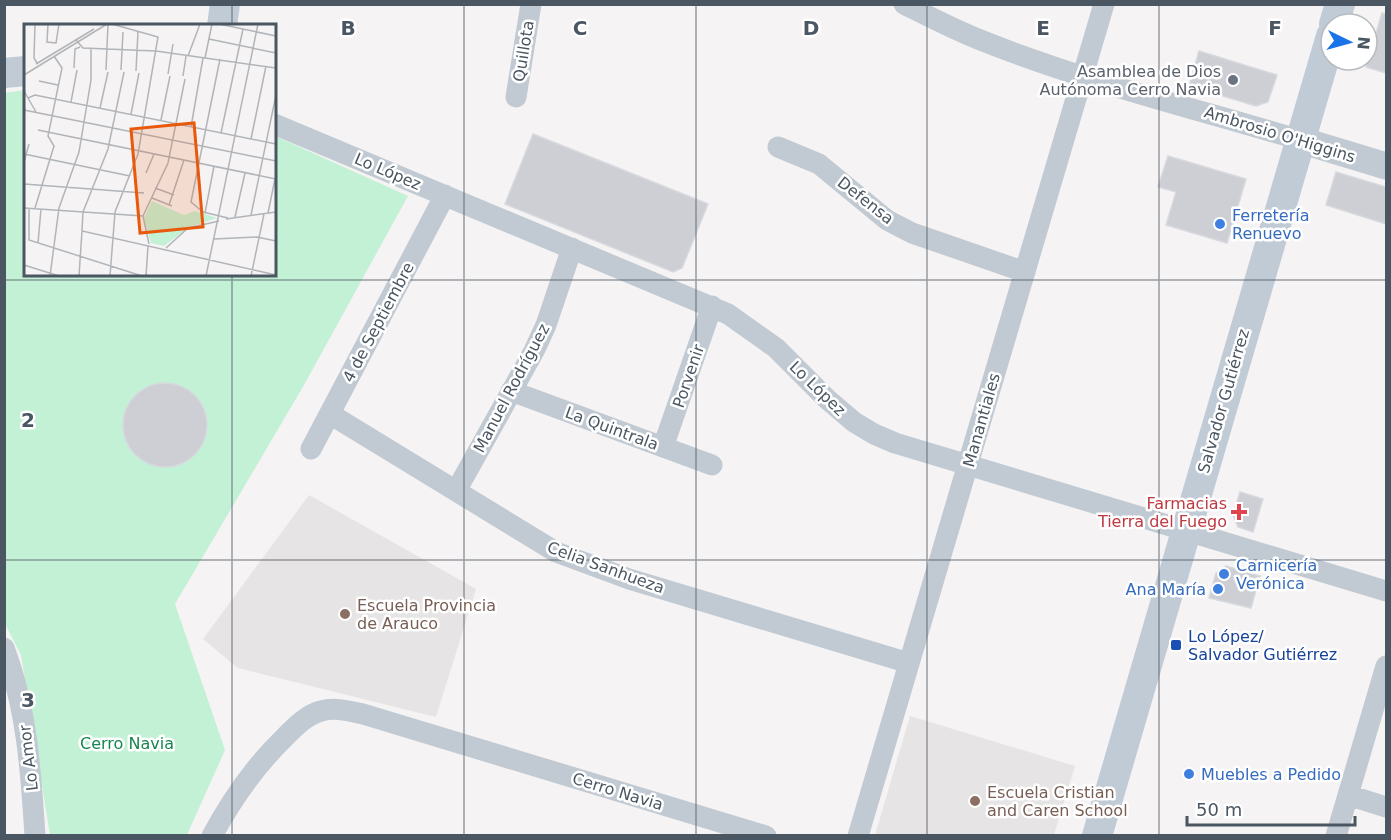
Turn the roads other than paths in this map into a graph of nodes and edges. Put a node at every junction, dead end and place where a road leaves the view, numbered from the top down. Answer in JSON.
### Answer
{"nodes":[{"id":1,"x":225,"y":4,"type":"edge"},
{"id":2,"x":531,"y":4,"type":"edge"},
{"id":3,"x":904,"y":4,"type":"edge"},
{"id":4,"x":1104,"y":4,"type":"edge"},
{"id":5,"x":222,"y":24,"type":"edge"},
{"id":6,"x":24,"y":71,"type":"edge"},
{"id":7,"x":1320,"y":72,"type":"edge"},
{"id":8,"x":4,"y":73,"type":"edge"},
{"id":9,"x":1083,"y":75,"type":"junction"},
{"id":10,"x":516,"y":97,"type":"dead end"},
{"id":11,"x":276,"y":125,"type":"edge"},
{"id":12,"x":1300,"y":140,"type":"junction"},
{"id":13,"x":778,"y":147,"type":"dead end"},
{"id":14,"x":1386,"y":166,"type":"edge"},
{"id":15,"x":445,"y":195,"type":"junction"},
{"id":16,"x":572,"y":248,"type":"junction"},
{"id":17,"x":1025,"y":272,"type":"junction"},
{"id":18,"x":712,"y":306,"type":"junction"},
{"id":19,"x":512,"y":392,"type":"junction"},
{"id":20,"x":330,"y":414,"type":"junction"},
{"id":21,"x":663,"y":447,"type":"junction"},
{"id":22,"x":311,"y":449,"type":"dead end"},
{"id":23,"x":712,"y":465,"type":"dead end"},
{"id":24,"x":968,"y":466,"type":"junction"},
{"id":25,"x":456,"y":491,"type":"junction"},
{"id":26,"x":1185,"y":531,"type":"junction"},
{"id":27,"x":1386,"y":591,"type":"edge"},
{"id":28,"x":4,"y":648,"type":"edge"},
{"id":29,"x":909,"y":663,"type":"junction"},
{"id":30,"x":1386,"y":666,"type":"edge"},
{"id":31,"x":1348,"y":795,"type":"junction"},
{"id":32,"x":1386,"y":807,"type":"edge"},
{"id":33,"x":35,"y":836,"type":"edge"},
{"id":34,"x":212,"y":836,"type":"edge"},
{"id":35,"x":766,"y":836,"type":"edge"},
{"id":36,"x":858,"y":836,"type":"edge"},
{"id":37,"x":1097,"y":836,"type":"edge"},
{"id":38,"x":1336,"y":836,"type":"edge"}],
"edges":[{"from":1,"to":5,"type":"main road"},
{"from":2,"to":10,"type":"street","name":"Quillota"},
{"from":3,"to":9,"type":"street","name":"Ambrosio O'Higgins"},
{"from":4,"to":9,"type":"street","name":"Manantiales"},
{"from":6,"to":8,"type":"main road"},
{"from":7,"to":12,"type":"main road","name":"Salvador Gutiérrez"},
{"from":9,"to":12,"type":"street","name":"Ambrosio O'Higgins"},
{"from":9,"to":17,"type":"street","name":"Manantiales"},
{"from":11,"to":15,"type":"street","name":"Lo López"},
{"from":12,"to":14,"type":"street","name":"Ambrosio O'Higgins"},
{"from":12,"to":26,"type":"main road","name":"Salvador Gutiérrez"},
{"from":13,"to":17,"type":"street","name":"Defensa"},
{"from":15,"to":16,"type":"street","name":"Lo López"},
{"from":15,"to":20,"type":"street","name":"4 de Septiembre"},
{"from":16,"to":18,"type":"street","name":"Lo López"},
{"from":16,"to":19,"type":"street","name":"Manuel Rodríguez"},
{"from":17,"to":24,"type":"street","name":"Manantiales"},
{"from":18,"to":21,"type":"street","name":"Porvenir"},
{"from":18,"to":24,"type":"street","name":"Lo López"},
{"from":19,"to":21,"type":"street","name":"La Quintrala"},
{"from":19,"to":25,"type":"street","name":"Manuel Rodríguez"},
{"from":20,"to":22,"type":"street","name":"4 de Septiembre"},
{"from":20,"to":25,"type":"street","name":"Celia Sanhueza"},
{"from":21,"to":23,"type":"street","name":"La Quintrala"},
{"from":24,"to":26,"type":"street","name":"Lo López"},
{"from":24,"to":29,"type":"street","name":"Manantiales"},
{"from":25,"to":29,"type":"street","name":"Celia Sanhueza"},
{"from":26,"to":27,"type":"street","name":"Lo López"},
{"from":26,"to":37,"type":"main road","name":"Salvador Gutiérrez"},
{"from":28,"to":33,"type":"street","name":"Lo Amor"},
{"from":29,"to":36,"type":"street","name":"Manantiales"},
{"from":30,"to":31,"type":"street"},
{"from":31,"to":32,"type":"street"},
{"from":31,"to":38,"type":"street"},
{"from":34,"to":35,"type":"street","name":"Cerro Navia"}]}
